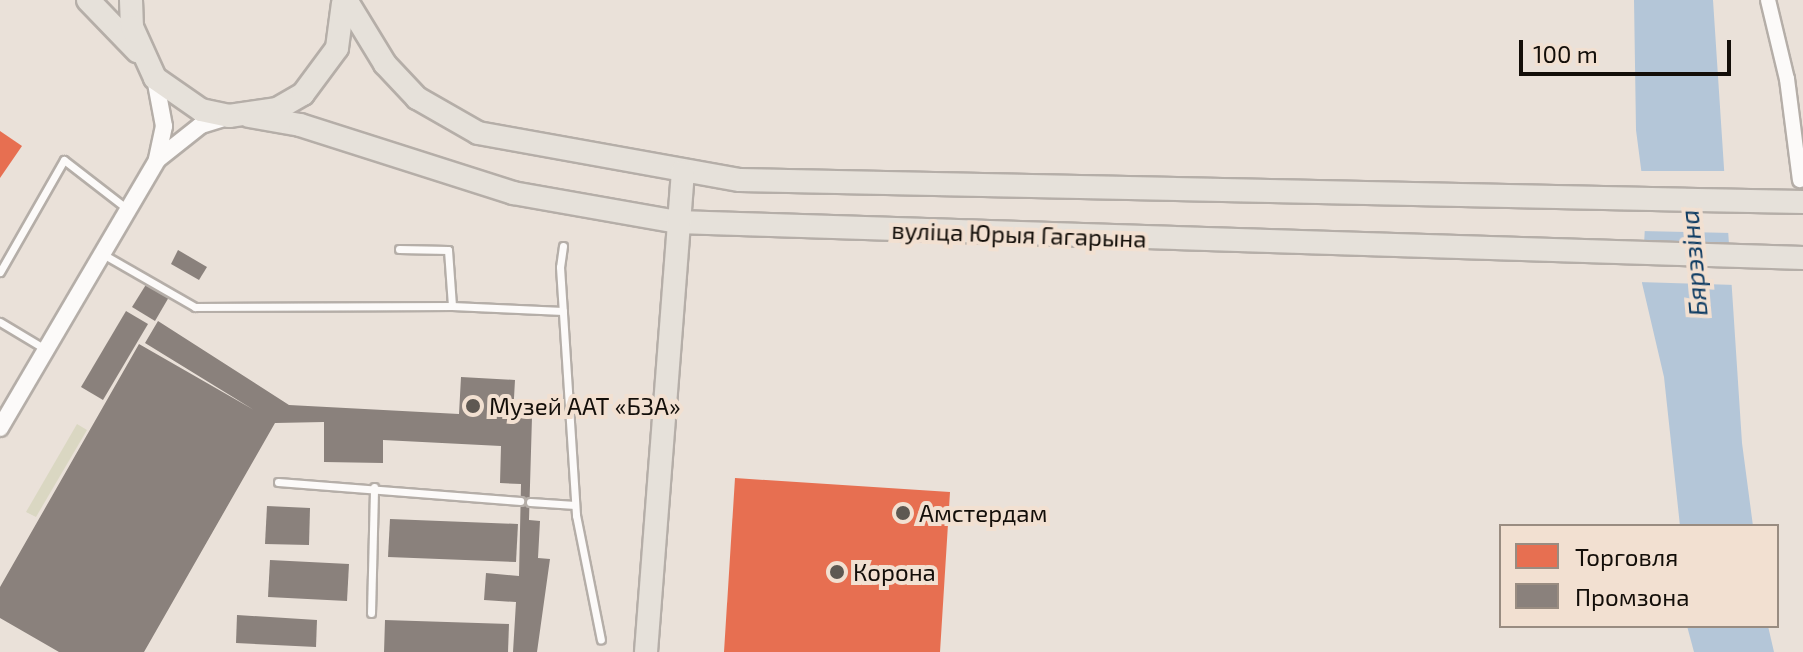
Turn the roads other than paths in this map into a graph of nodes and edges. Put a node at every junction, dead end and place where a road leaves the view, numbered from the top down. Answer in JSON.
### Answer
{"nodes":[{"id":1,"x":88,"y":0,"type":"edge"},
{"id":2,"x":131,"y":0,"type":"edge"},
{"id":3,"x":344,"y":0,"type":"edge"},
{"id":4,"x":1768,"y":0,"type":"edge"},
{"id":5,"x":142,"y":57,"type":"junction"},
{"id":6,"x":155,"y":78,"type":"junction"},
{"id":7,"x":239,"y":116,"type":"junction"},
{"id":8,"x":157,"y":160,"type":"junction"},
{"id":9,"x":683,"y":171,"type":"junction"},
{"id":10,"x":1801,"y":191,"type":"edge"},
{"id":11,"x":126,"y":208,"type":"junction"},
{"id":12,"x":677,"y":222,"type":"junction"},
{"id":13,"x":563,"y":246,"type":"dead end"},
{"id":14,"x":399,"y":249,"type":"dead end"},
{"id":15,"x":99,"y":252,"type":"junction"},
{"id":16,"x":1803,"y":258,"type":"edge"},
{"id":17,"x":0,"y":272,"type":"edge"},
{"id":18,"x":452,"y":306,"type":"junction"},
{"id":19,"x":563,"y":311,"type":"junction"},
{"id":20,"x":0,"y":322,"type":"edge"},
{"id":21,"x":45,"y":349,"type":"junction"},
{"id":22,"x":0,"y":428,"type":"edge"},
{"id":23,"x":278,"y":482,"type":"dead end"},
{"id":24,"x":374,"y":487,"type":"junction"},
{"id":25,"x":520,"y":501,"type":"dead end"},
{"id":26,"x":530,"y":502,"type":"dead end"},
{"id":27,"x":575,"y":505,"type":"junction"},
{"id":28,"x":371,"y":613,"type":"dead end"},
{"id":29,"x":601,"y":640,"type":"dead end"},
{"id":30,"x":646,"y":652,"type":"edge"}],
"edges":[{"from":1,"to":5,"type":"main road"},
{"from":2,"to":5,"type":"main road"},
{"from":3,"to":7,"type":"main road"},
{"from":3,"to":9,"type":"main road","name":"вуліца Юрыя Гагарына"},
{"from":4,"to":10,"type":"street"},
{"from":5,"to":6,"type":"main road"},
{"from":6,"to":7,"type":"main road","name":"вуліца Юрыя Гагарына"},
{"from":6,"to":8,"type":"street"},
{"from":7,"to":8,"type":"street"},
{"from":7,"to":12,"type":"main road","name":"вуліца Юрыя Гагарына"},
{"from":8,"to":11,"type":"street"},
{"from":9,"to":10,"type":"main road","name":"вуліца Юрыя Гагарына"},
{"from":9,"to":12,"type":"main road"},
{"from":11,"to":15,"type":"street"},
{"from":11,"to":17,"type":"lane"},
{"from":12,"to":16,"type":"main road","name":"вуліца Юрыя Гагарына"},
{"from":12,"to":30,"type":"main road"},
{"from":13,"to":19,"type":"lane"},
{"from":14,"to":18,"type":"lane"},
{"from":15,"to":18,"type":"lane"},
{"from":15,"to":21,"type":"street"},
{"from":18,"to":19,"type":"lane"},
{"from":19,"to":27,"type":"lane"},
{"from":20,"to":21,"type":"lane"},
{"from":21,"to":22,"type":"street"},
{"from":23,"to":24,"type":"lane"},
{"from":24,"to":25,"type":"lane"},
{"from":24,"to":28,"type":"lane"},
{"from":26,"to":27,"type":"lane"},
{"from":27,"to":29,"type":"lane"}]}
